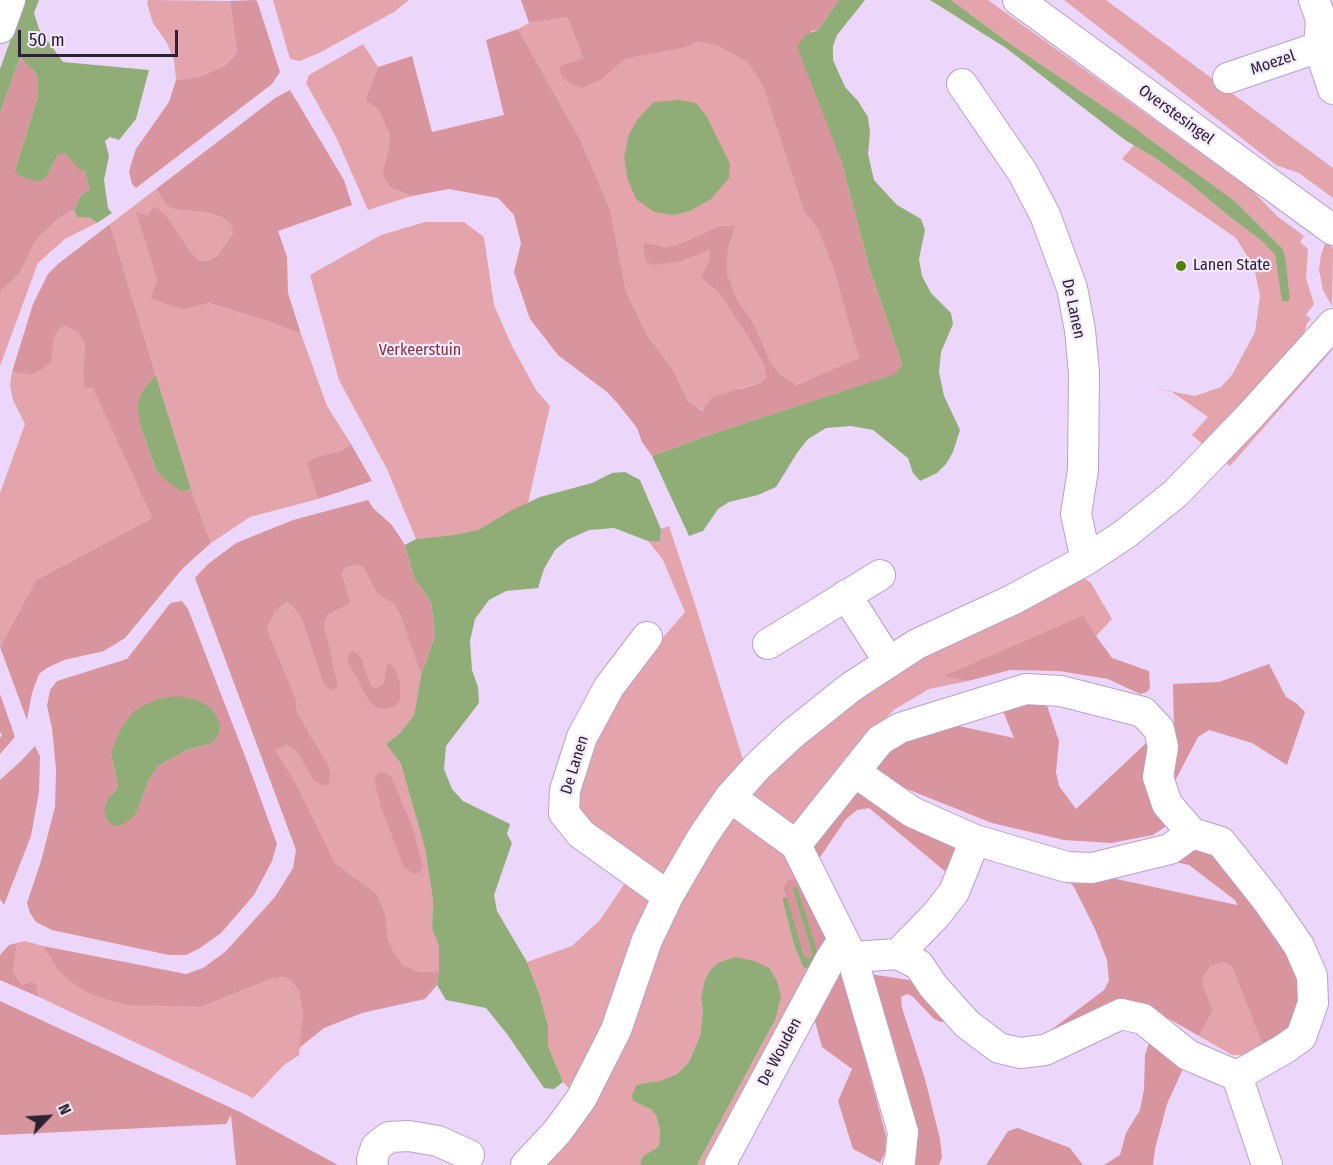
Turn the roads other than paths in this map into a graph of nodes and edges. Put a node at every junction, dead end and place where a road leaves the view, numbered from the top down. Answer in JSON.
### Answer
{"nodes":[{"id":1,"x":10,"y":0,"type":"edge"},
{"id":2,"x":1018,"y":0,"type":"edge"},
{"id":3,"x":1322,"y":22,"type":"edge"},
{"id":4,"x":0,"y":28,"type":"edge"},
{"id":5,"x":1228,"y":78,"type":"dead end"},
{"id":6,"x":962,"y":84,"type":"dead end"},
{"id":7,"x":1333,"y":89,"type":"edge"},
{"id":8,"x":1333,"y":230,"type":"edge"},
{"id":9,"x":1333,"y":324,"type":"edge"},
{"id":10,"x":1086,"y":560,"type":"junction"},
{"id":11,"x":880,"y":575,"type":"dead end"},
{"id":12,"x":846,"y":595,"type":"junction"},
{"id":13,"x":647,"y":637,"type":"dead end"},
{"id":14,"x":768,"y":644,"type":"dead end"},
{"id":15,"x":890,"y":662,"type":"junction"},
{"id":16,"x":855,"y":772,"type":"junction"},
{"id":17,"x":730,"y":797,"type":"junction"},
{"id":18,"x":1192,"y":833,"type":"junction"},
{"id":19,"x":975,"y":840,"type":"junction"},
{"id":20,"x":795,"y":844,"type":"junction"},
{"id":21,"x":668,"y":896,"type":"junction"},
{"id":22,"x":847,"y":949,"type":"junction"},
{"id":23,"x":898,"y":954,"type":"junction"},
{"id":24,"x":1237,"y":1076,"type":"junction"},
{"id":25,"x":469,"y":1155,"type":"dead end"},
{"id":26,"x":373,"y":1165,"type":"edge"},
{"id":27,"x":526,"y":1165,"type":"edge"},
{"id":28,"x":720,"y":1165,"type":"edge"},
{"id":29,"x":898,"y":1165,"type":"edge"},
{"id":30,"x":1267,"y":1165,"type":"edge"}],
"edges":[{"from":1,"to":4,"type":"street"},
{"from":2,"to":8,"type":"street","name":"Overstesingel"},
{"from":3,"to":5,"type":"street","name":"Moezel"},
{"from":3,"to":7,"type":"street","name":"Moezel"},
{"from":6,"to":10,"type":"street","name":"De Lanen"},
{"from":9,"to":10,"type":"street"},
{"from":10,"to":15,"type":"street"},
{"from":11,"to":12,"type":"street"},
{"from":12,"to":14,"type":"street"},
{"from":12,"to":15,"type":"street"},
{"from":13,"to":21,"type":"street","name":"De Lanen"},
{"from":15,"to":17,"type":"street"},
{"from":16,"to":18,"type":"street"},
{"from":16,"to":19,"type":"street"},
{"from":16,"to":20,"type":"street"},
{"from":17,"to":20,"type":"street"},
{"from":17,"to":21,"type":"street"},
{"from":18,"to":19,"type":"street"},
{"from":18,"to":24,"type":"street"},
{"from":19,"to":23,"type":"street"},
{"from":20,"to":22,"type":"street"},
{"from":21,"to":27,"type":"street"},
{"from":22,"to":23,"type":"street"},
{"from":22,"to":28,"type":"street","name":"De Wouden"},
{"from":22,"to":29,"type":"street"},
{"from":23,"to":24,"type":"street"},
{"from":24,"to":30,"type":"street"},
{"from":25,"to":26,"type":"street"}]}
